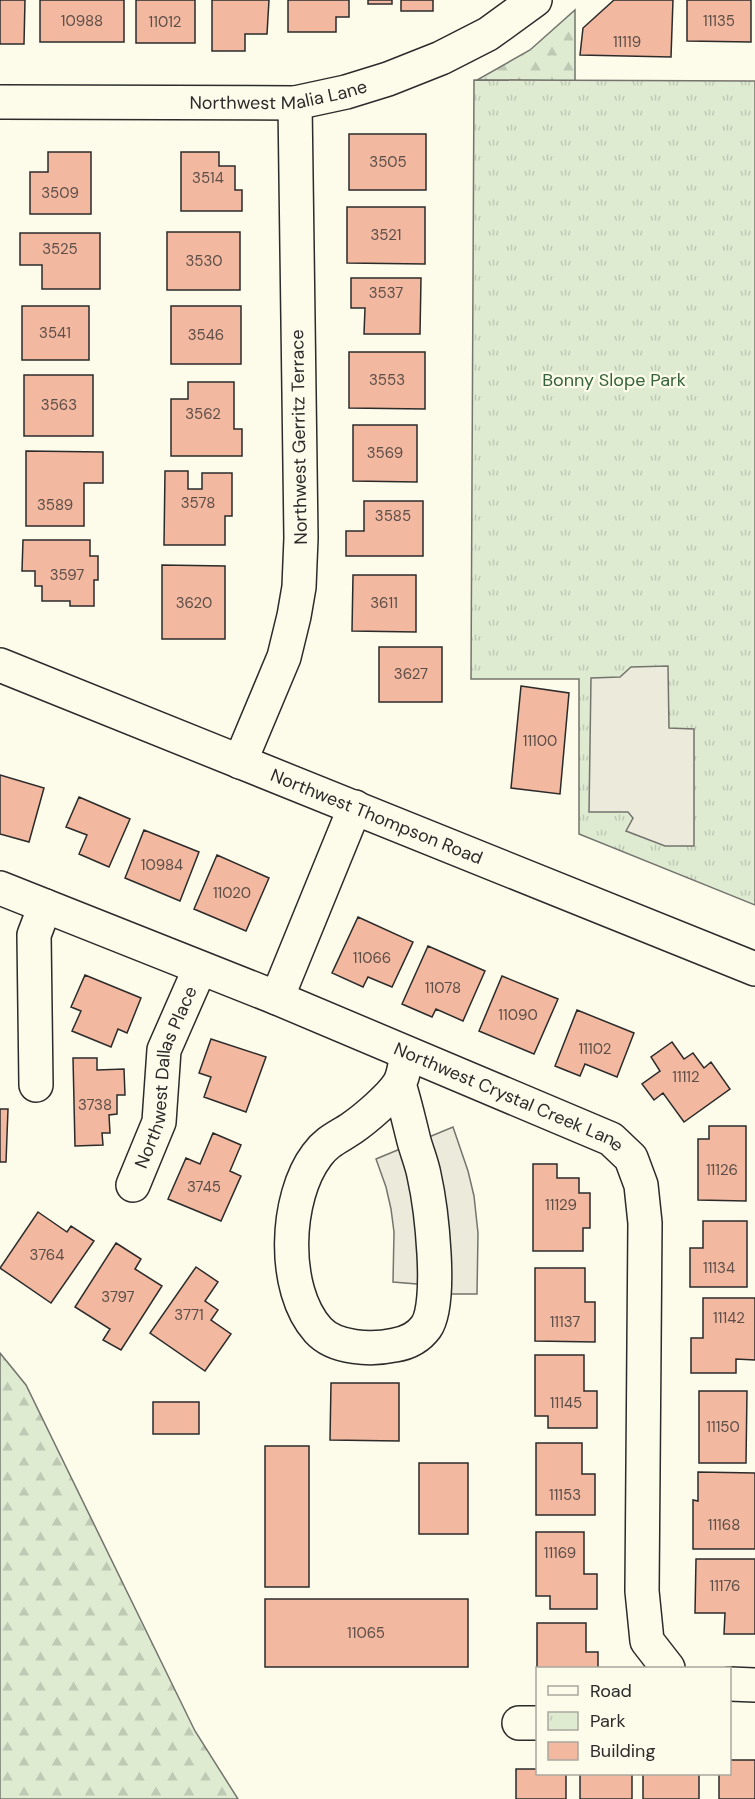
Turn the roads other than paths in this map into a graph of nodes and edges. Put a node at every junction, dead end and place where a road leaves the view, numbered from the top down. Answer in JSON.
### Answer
{"nodes":[{"id":1,"x":535,"y":0,"type":"edge"},
{"id":2,"x":0,"y":102,"type":"edge"},
{"id":3,"x":295,"y":103,"type":"junction"},
{"id":4,"x":0,"y":665,"type":"edge"},
{"id":5,"x":240,"y":762,"type":"junction"},
{"id":6,"x":355,"y":807,"type":"junction"},
{"id":7,"x":0,"y":888,"type":"edge"},
{"id":8,"x":45,"y":906,"type":"junction"},
{"id":9,"x":200,"y":968,"type":"junction"},
{"id":10,"x":755,"y":969,"type":"edge"},
{"id":11,"x":277,"y":999,"type":"junction"},
{"id":12,"x":403,"y":1069,"type":"junction"},
{"id":13,"x":36,"y":1085,"type":"dead end"},
{"id":14,"x":132,"y":1185,"type":"dead end"},
{"id":15,"x":667,"y":1667,"type":"edge"},
{"id":16,"x":731,"y":1684,"type":"edge"},
{"id":17,"x":755,"y":1685,"type":"edge"}],
"edges":[{"from":1,"to":3,"type":"street","name":"Northwest Malia Lane"},
{"from":2,"to":3,"type":"street","name":"Northwest Malia Lane"},
{"from":3,"to":5,"type":"street","name":"Northwest Gerritz Terrace"},
{"from":4,"to":5,"type":"street","name":"Northwest Thompson Road"},
{"from":5,"to":6,"type":"street","name":"Northwest Thompson Road"},
{"from":6,"to":10,"type":"street","name":"Northwest Thompson Road"},
{"from":6,"to":11,"type":"street"},
{"from":7,"to":8,"type":"street","name":"Northwest Crystal Creek Lane"},
{"from":8,"to":9,"type":"street","name":"Northwest Crystal Creek Lane"},
{"from":8,"to":13,"type":"street"},
{"from":9,"to":11,"type":"street","name":"Northwest Crystal Creek Lane"},
{"from":9,"to":14,"type":"street","name":"Northwest Dallas Place"},
{"from":11,"to":12,"type":"street","name":"Northwest Crystal Creek Lane"},
{"from":12,"to":12,"type":"street"},
{"from":12,"to":15,"type":"street","name":"Northwest Crystal Creek Lane"},
{"from":16,"to":17,"type":"street"}]}
